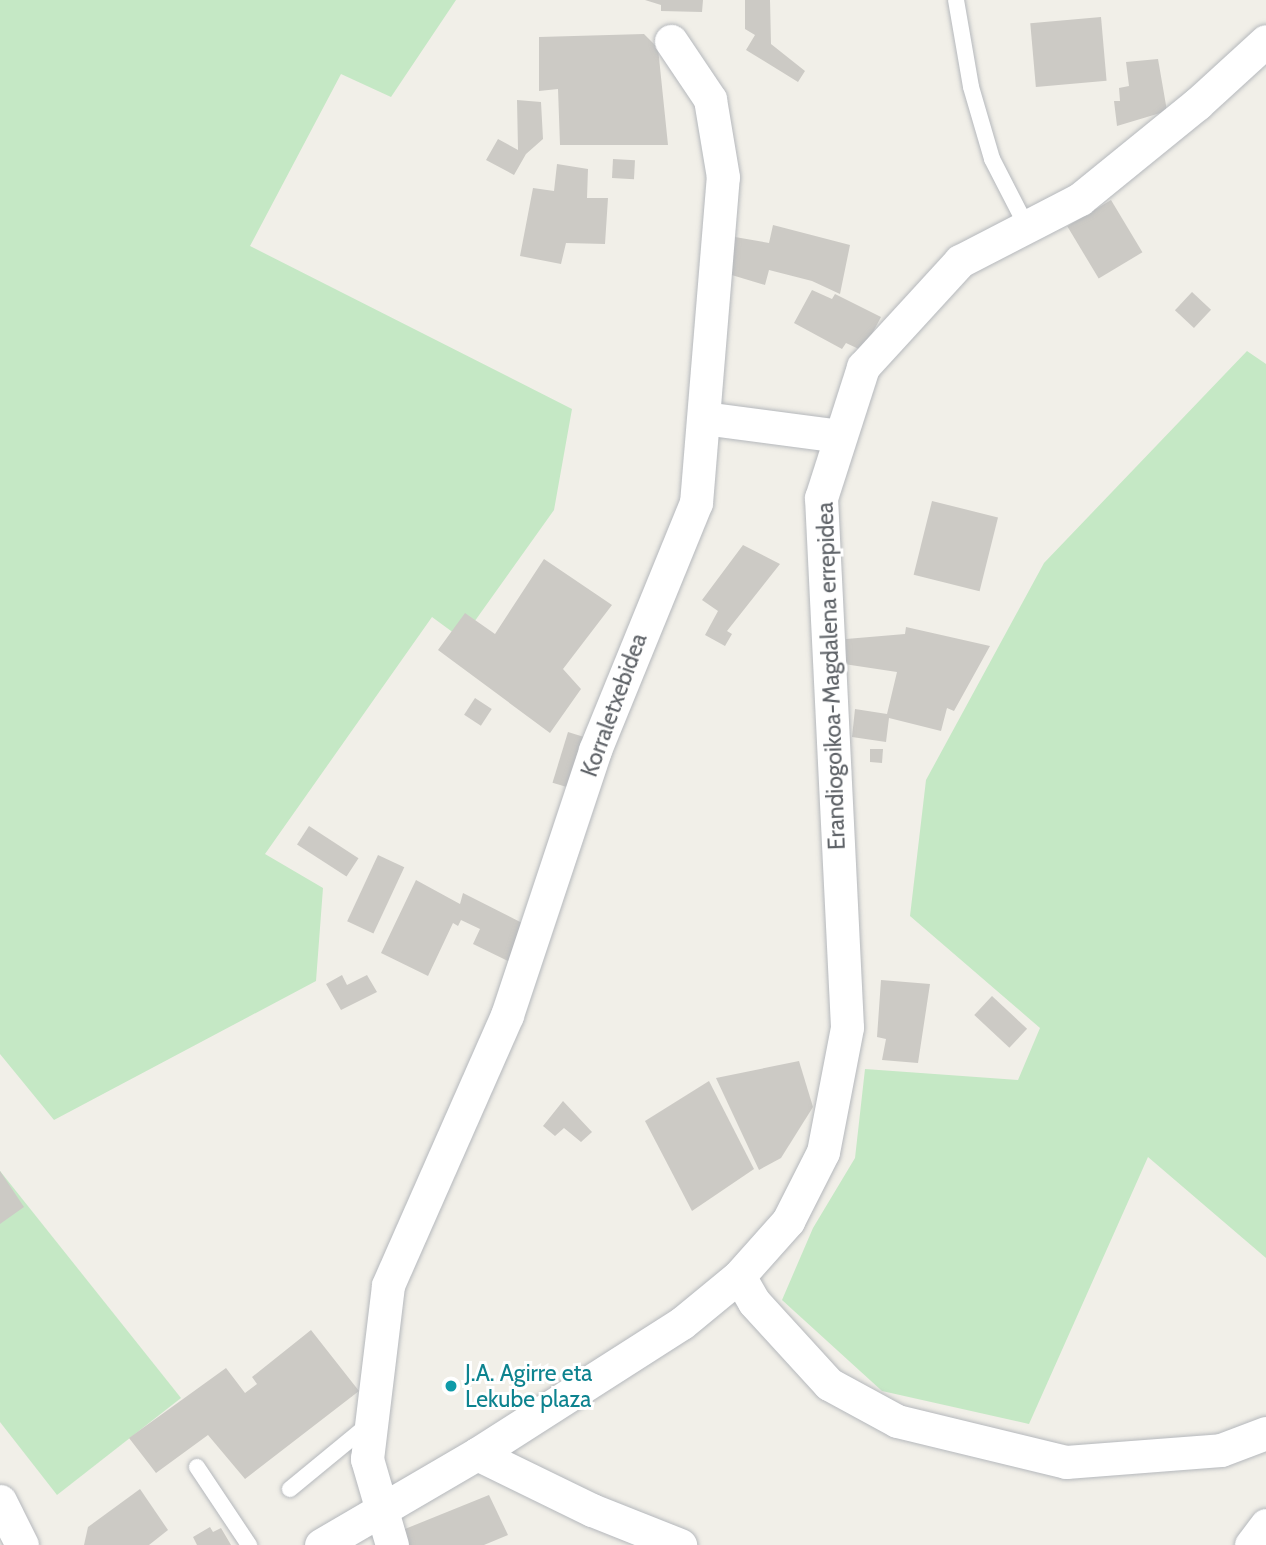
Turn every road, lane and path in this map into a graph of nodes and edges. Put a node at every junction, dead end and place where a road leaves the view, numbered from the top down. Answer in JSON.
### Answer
{"nodes":[{"id":1,"x":956,"y":0,"type":"edge"},
{"id":2,"x":671,"y":41,"type":"dead end"},
{"id":3,"x":1266,"y":41,"type":"edge"},
{"id":4,"x":1027,"y":227,"type":"junction"},
{"id":5,"x":704,"y":418,"type":"junction"},
{"id":6,"x":841,"y":436,"type":"junction"},
{"id":7,"x":739,"y":1276,"type":"junction"},
{"id":8,"x":372,"y":1421,"type":"junction"},
{"id":9,"x":1266,"y":1433,"type":"edge"},
{"id":10,"x":477,"y":1454,"type":"junction"},
{"id":11,"x":197,"y":1467,"type":"dead end"},
{"id":12,"x":290,"y":1489,"type":"dead end"},
{"id":13,"x":0,"y":1501,"type":"edge"},
{"id":14,"x":380,"y":1512,"type":"junction"},
{"id":15,"x":1266,"y":1525,"type":"edge"},
{"id":16,"x":22,"y":1545,"type":"edge"},
{"id":17,"x":250,"y":1545,"type":"edge"},
{"id":18,"x":321,"y":1545,"type":"edge"},
{"id":19,"x":392,"y":1545,"type":"edge"},
{"id":20,"x":680,"y":1545,"type":"edge"},
{"id":21,"x":1251,"y":1545,"type":"edge"}],
"edges":[{"from":1,"to":4,"type":"lane"},
{"from":2,"to":5,"type":"street","name":"Korraletxebidea"},
{"from":3,"to":4,"type":"street","name":"Erandiogoikoa-Magdalena errepidea"},
{"from":4,"to":6,"type":"street","name":"Erandiogoikoa-Magdalena errepidea"},
{"from":5,"to":6,"type":"street"},
{"from":5,"to":8,"type":"street","name":"Korraletxebidea"},
{"from":6,"to":7,"type":"street","name":"Erandiogoikoa-Magdalena errepidea"},
{"from":7,"to":9,"type":"street"},
{"from":7,"to":10,"type":"street","name":"Erandiogoikoa-Magdalena errepidea"},
{"from":8,"to":12,"type":"lane"},
{"from":8,"to":14,"type":"street","name":"Korraletxebidea"},
{"from":10,"to":14,"type":"street","name":"Erandiogoikoa-Magdalena errepidea"},
{"from":10,"to":20,"type":"street"},
{"from":11,"to":17,"type":"lane"},
{"from":13,"to":16,"type":"street"},
{"from":14,"to":18,"type":"street","name":"Erandiogoikoa-Magdalena errepidea"},
{"from":14,"to":19,"type":"street","name":"Korraletxebidea"},
{"from":15,"to":21,"type":"street"}]}
